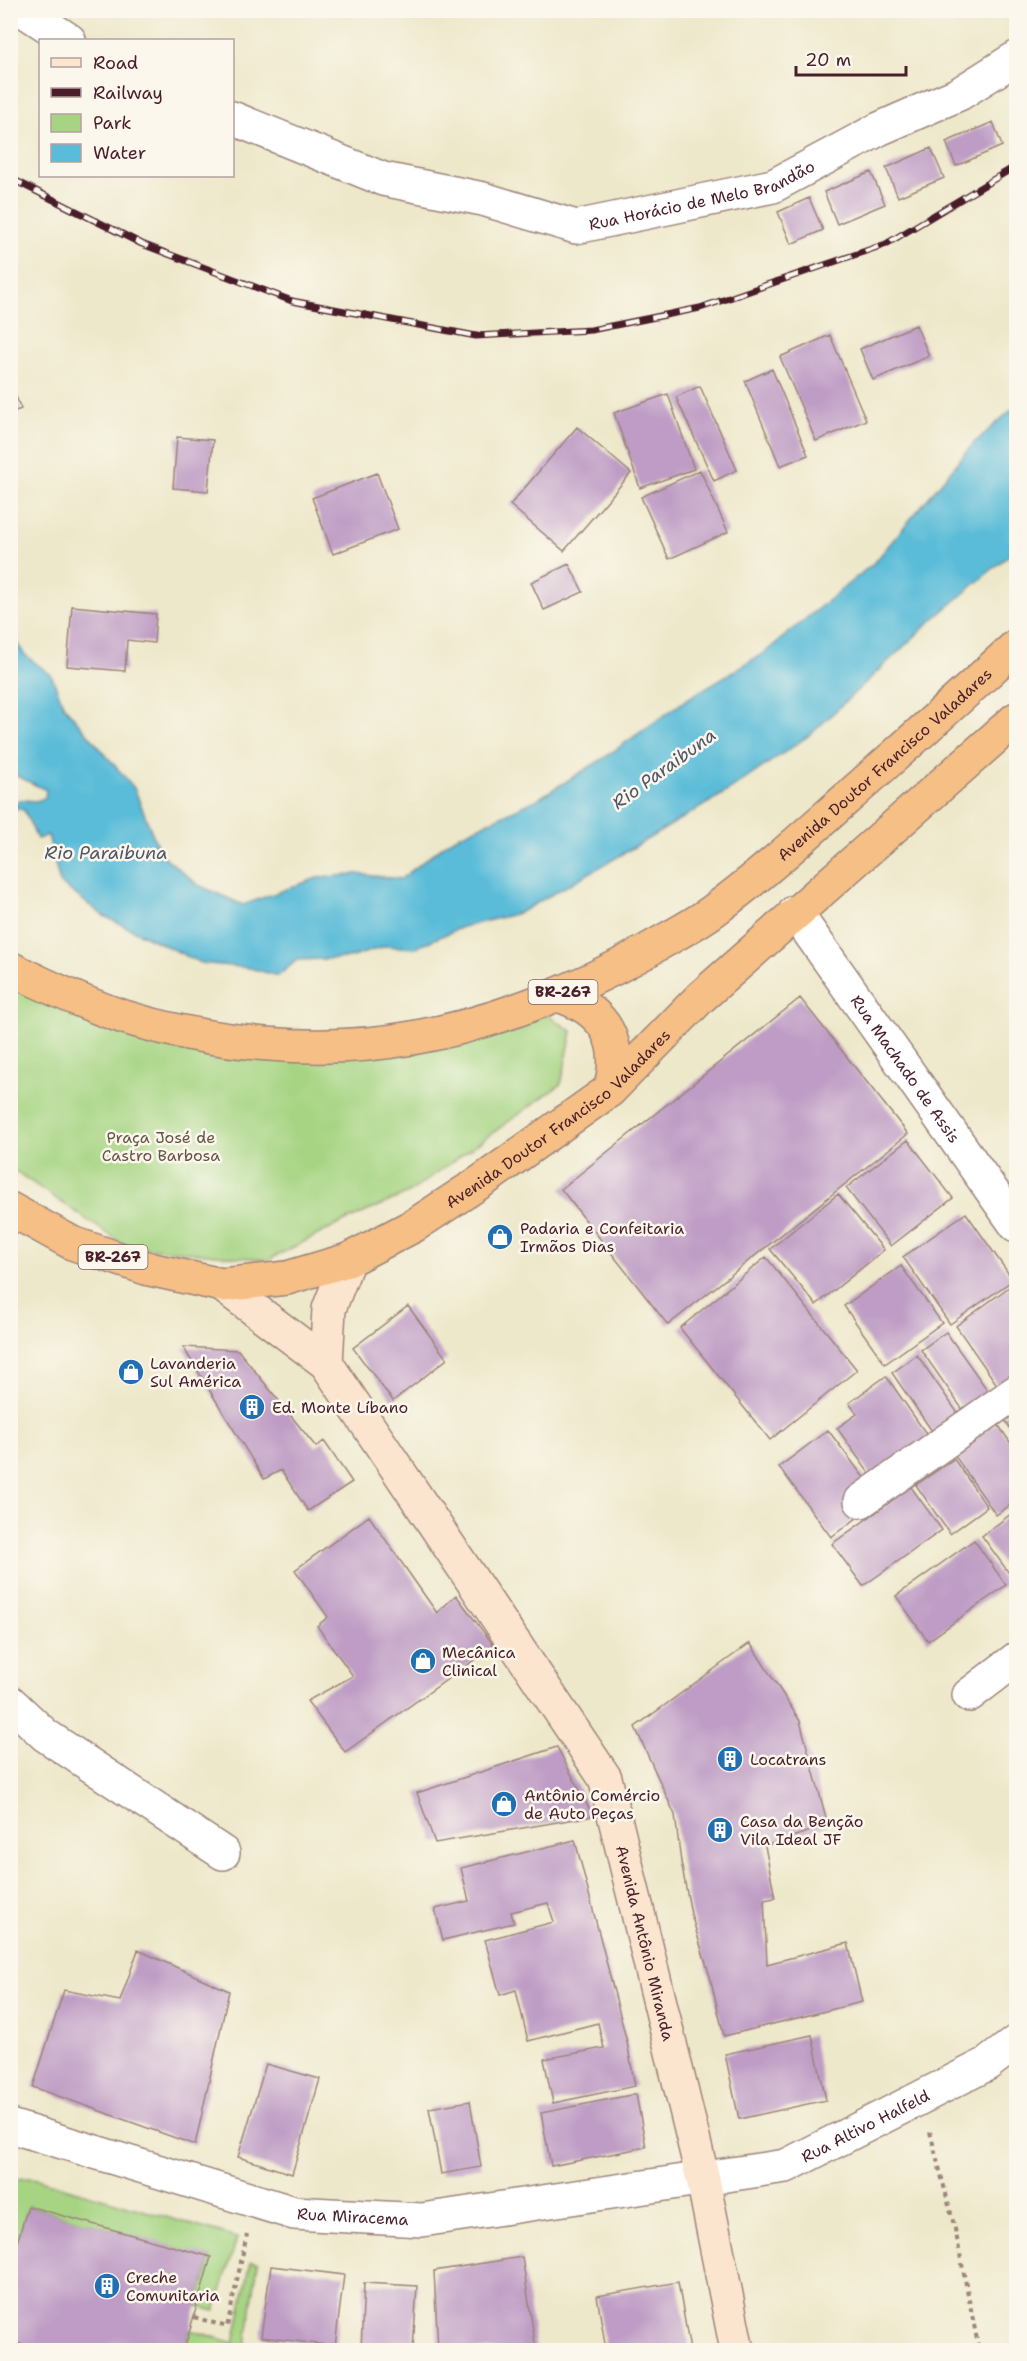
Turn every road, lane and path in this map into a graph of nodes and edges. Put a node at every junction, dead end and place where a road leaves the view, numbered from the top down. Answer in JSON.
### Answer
{"nodes":[{"id":1,"x":23,"y":10,"type":"edge"},
{"id":2,"x":67,"y":39,"type":"edge"},
{"id":3,"x":1017,"y":58,"type":"edge"},
{"id":4,"x":234,"y":119,"type":"edge"},
{"id":5,"x":1017,"y":646,"type":"edge"},
{"id":6,"x":1017,"y":719,"type":"edge"},
{"id":7,"x":795,"y":912,"type":"junction"},
{"id":8,"x":10,"y":968,"type":"edge"},
{"id":9,"x":557,"y":995,"type":"junction"},
{"id":10,"x":609,"y":1090,"type":"junction"},
{"id":11,"x":10,"y":1209,"type":"edge"},
{"id":12,"x":1017,"y":1225,"type":"edge"},
{"id":13,"x":348,"y":1260,"type":"junction"},
{"id":14,"x":222,"y":1286,"type":"junction"},
{"id":15,"x":326,"y":1363,"type":"junction"},
{"id":16,"x":1017,"y":1392,"type":"edge"},
{"id":17,"x":861,"y":1501,"type":"dead end"},
{"id":18,"x":1017,"y":1659,"type":"edge"},
{"id":19,"x":969,"y":1695,"type":"dead end"},
{"id":20,"x":10,"y":1702,"type":"edge"},
{"id":21,"x":223,"y":1853,"type":"dead end"},
{"id":22,"x":1017,"y":2042,"type":"edge"},
{"id":23,"x":918,"y":2098,"type":"junction"},
{"id":24,"x":10,"y":2126,"type":"edge"},
{"id":25,"x":703,"y":2179,"type":"junction"},
{"id":26,"x":243,"y":2257,"type":"dead end"},
{"id":27,"x":194,"y":2317,"type":"dead end"},
{"id":28,"x":737,"y":2350,"type":"edge"},
{"id":29,"x":979,"y":2350,"type":"edge"}],
"edges":[{"from":1,"to":2,"type":"street"},
{"from":3,"to":4,"type":"street","name":"Rua Horácio de Melo Brandão"},
{"from":5,"to":9,"type":"highway","name":"Avenida Doutor Francisco Valadares","number":"BR-267"},
{"from":6,"to":7,"type":"highway","name":"Avenida Doutor Francisco Valadares","number":"BR-267"},
{"from":7,"to":10,"type":"highway","name":"Avenida Doutor Francisco Valadares","number":"BR-267"},
{"from":7,"to":12,"type":"street","name":"Rua Machado de Assis"},
{"from":8,"to":9,"type":"highway","name":"Avenida Doutor Francisco Valadares","number":"BR-267"},
{"from":9,"to":10,"type":"highway"},
{"from":10,"to":13,"type":"highway","name":"Avenida Doutor Francisco Valadares","number":"BR-267"},
{"from":11,"to":14,"type":"highway","name":"Avenida Doutor Francisco Valadares","number":"BR-267"},
{"from":13,"to":14,"type":"highway","name":"Avenida Doutor Francisco Valadares","number":"BR-267"},
{"from":13,"to":15,"type":"street"},
{"from":14,"to":15,"type":"street","name":"Avenida Antônio Miranda"},
{"from":15,"to":25,"type":"street","name":"Avenida Antônio Miranda"},
{"from":16,"to":17,"type":"street"},
{"from":18,"to":19,"type":"street"},
{"from":20,"to":21,"type":"street"},
{"from":22,"to":23,"type":"street","name":"Rua Altivo Halfeld"},
{"from":23,"to":25,"type":"street","name":"Rua Altivo Halfeld"},
{"from":23,"to":29,"type":"path"},
{"from":24,"to":25,"type":"street","name":"Rua Miracema"},
{"from":25,"to":28,"type":"street","name":"Avenida Antônio Miranda"},
{"from":26,"to":27,"type":"path"}]}
